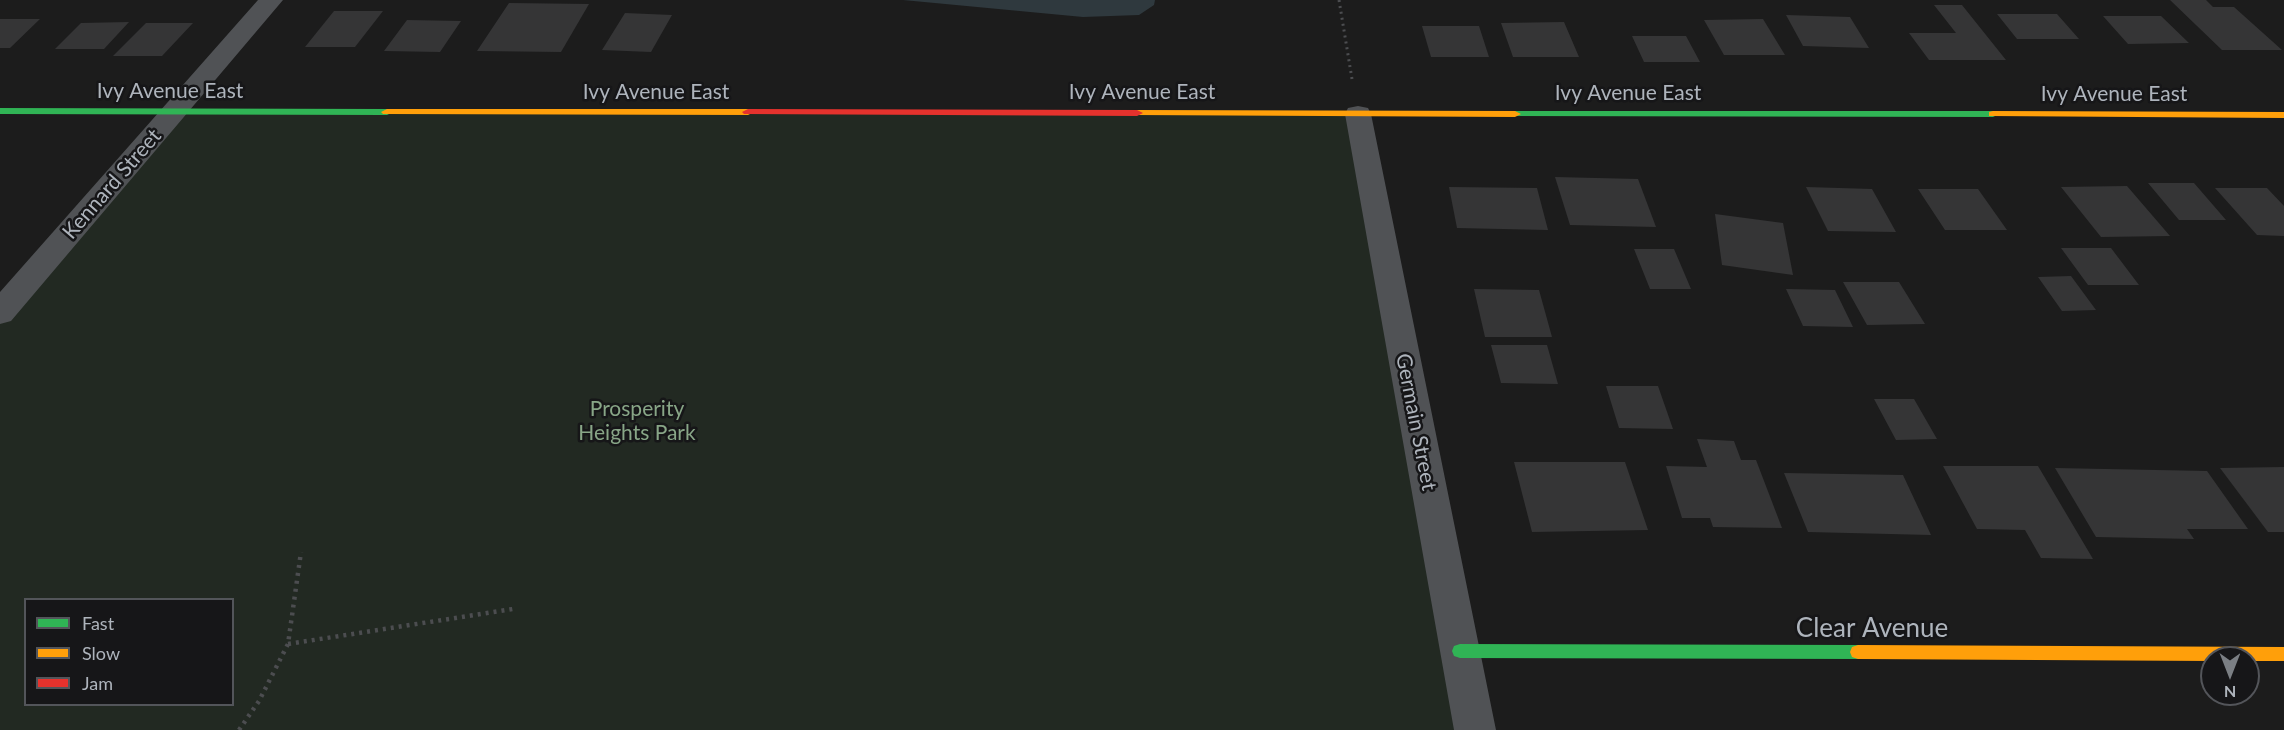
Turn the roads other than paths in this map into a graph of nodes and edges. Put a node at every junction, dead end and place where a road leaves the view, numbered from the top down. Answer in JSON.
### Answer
{"nodes":[{"id":1,"x":271,"y":0,"type":"edge"},
{"id":2,"x":1356,"y":101,"type":"junction"},
{"id":3,"x":0,"y":111,"type":"edge"},
{"id":4,"x":174,"y":112,"type":"junction"},
{"id":5,"x":2284,"y":115,"type":"edge"},
{"id":6,"x":0,"y":313,"type":"edge"},
{"id":7,"x":1460,"y":651,"type":"junction"},
{"id":8,"x":2284,"y":654,"type":"edge"},
{"id":9,"x":1475,"y":730,"type":"edge"}],
"edges":[{"from":1,"to":4,"type":"street","name":"Kennard Street"},
{"from":2,"to":4,"type":"street","name":"Ivy Avenue East"},
{"from":2,"to":5,"type":"street","name":"Ivy Avenue East"},
{"from":2,"to":7,"type":"street","name":"Germain Street"},
{"from":3,"to":4,"type":"street","name":"Ivy Avenue East"},
{"from":4,"to":6,"type":"street","name":"Kennard Street"},
{"from":7,"to":8,"type":"street","name":"Clear Avenue"},
{"from":7,"to":9,"type":"street","name":"Germain Street"}]}
